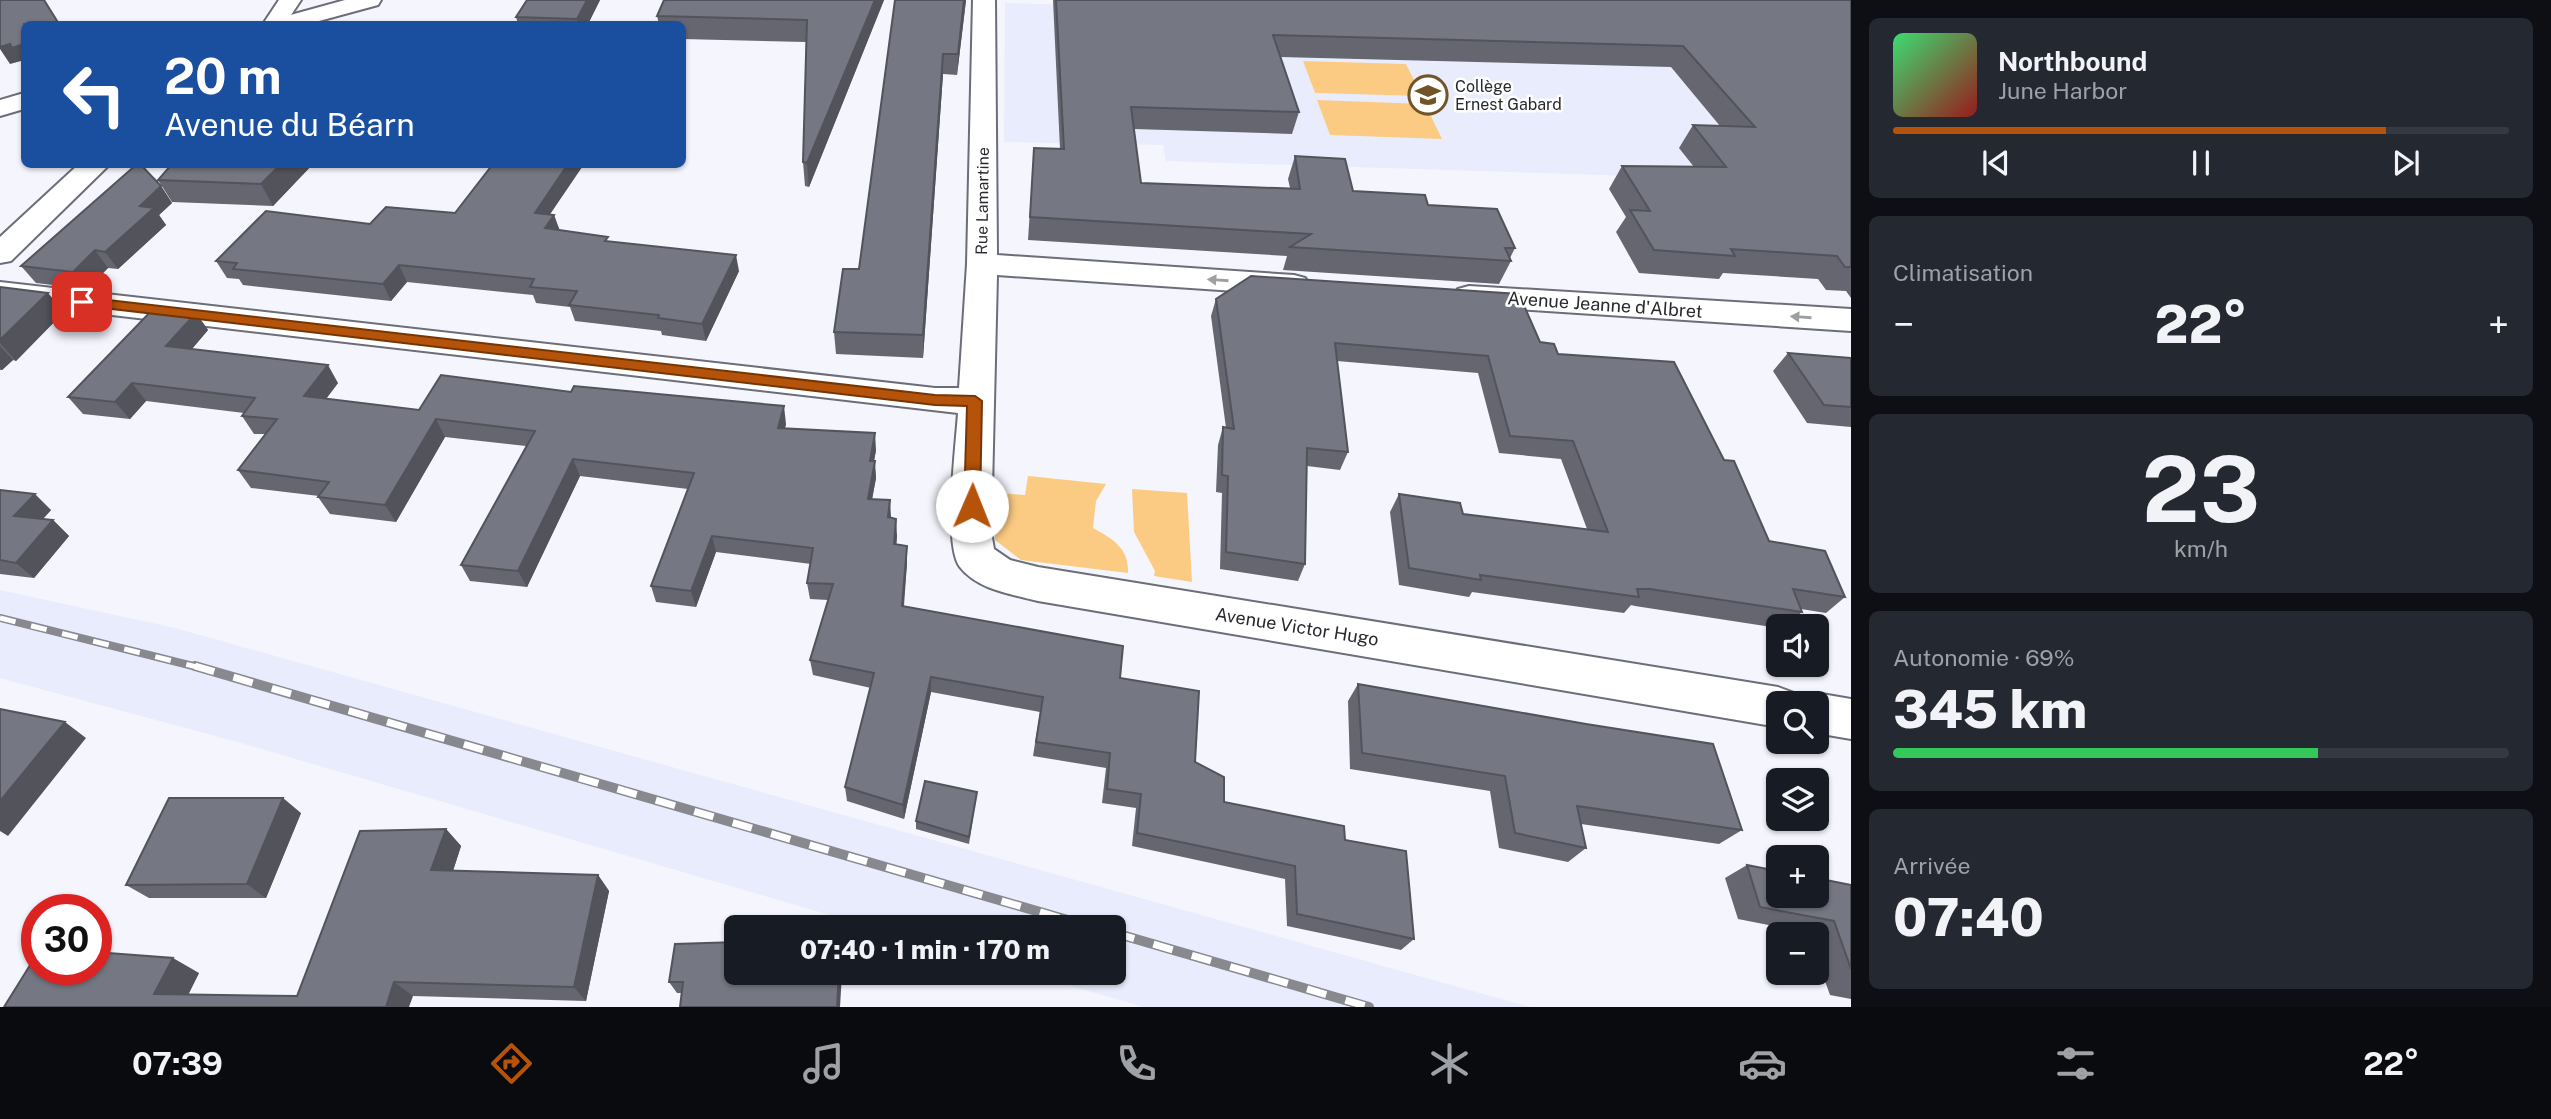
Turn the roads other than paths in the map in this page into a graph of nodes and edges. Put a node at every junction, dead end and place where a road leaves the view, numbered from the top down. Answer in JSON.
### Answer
{"nodes":[{"id":1,"x":289,"y":0,"type":"edge"},
{"id":2,"x":370,"y":0,"type":"edge"},
{"id":3,"x":984,"y":0,"type":"edge"},
{"id":4,"x":276,"y":21,"type":"edge"},
{"id":5,"x":295,"y":21,"type":"edge"},
{"id":6,"x":21,"y":102,"type":"edge"},
{"id":7,"x":0,"y":108,"type":"edge"},
{"id":8,"x":92,"y":168,"type":"edge"},
{"id":9,"x":0,"y":254,"type":"edge"},
{"id":10,"x":982,"y":264,"type":"junction"},
{"id":11,"x":1318,"y":286,"type":"edge"},
{"id":12,"x":0,"y":292,"type":"edge"},
{"id":13,"x":1444,"y":294,"type":"edge"},
{"id":14,"x":1851,"y":320,"type":"edge"},
{"id":15,"x":975,"y":401,"type":"junction"},
{"id":16,"x":1766,"y":705,"type":"edge"},
{"id":17,"x":1829,"y":715,"type":"edge"},
{"id":18,"x":1851,"y":719,"type":"edge"}],
"edges":[{"from":1,"to":4,"type":"street"},
{"from":2,"to":5,"type":"street"},
{"from":3,"to":10,"type":"street","name":"Rue Lamartine"},
{"from":6,"to":7,"type":"street"},
{"from":8,"to":9,"type":"street"},
{"from":11,"to":10,"type":"street","one_way":true},
{"from":10,"to":15,"type":"street","name":"Rue Lamartine"},
{"from":12,"to":15,"type":"street"},
{"from":14,"to":13,"type":"street","name":"Avenue Jeanne d'Albret","one_way":true},
{"from":15,"to":16,"type":"street","name":"Avenue Victor Hugo"},
{"from":17,"to":18,"type":"street"}]}
